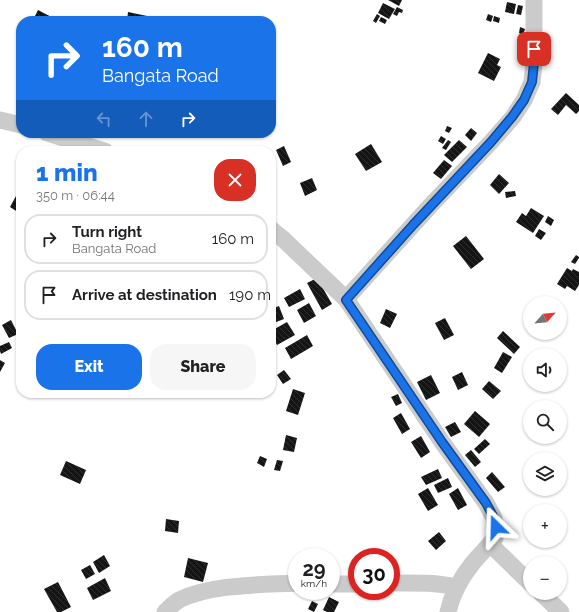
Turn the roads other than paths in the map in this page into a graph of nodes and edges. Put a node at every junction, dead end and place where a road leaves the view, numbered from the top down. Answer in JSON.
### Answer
{"nodes":[{"id":1,"x":534,"y":0,"type":"edge"},
{"id":2,"x":0,"y":120,"type":"edge"},
{"id":3,"x":16,"y":124,"type":"edge"},
{"id":4,"x":63,"y":138,"type":"edge"},
{"id":5,"x":89,"y":146,"type":"edge"},
{"id":6,"x":276,"y":233,"type":"edge"},
{"id":7,"x":346,"y":300,"type":"junction"},
{"id":8,"x":490,"y":544,"type":"junction"},
{"id":9,"x":523,"y":576,"type":"edge"},
{"id":10,"x":288,"y":583,"type":"edge"},
{"id":11,"x":400,"y":584,"type":"edge"},
{"id":12,"x":456,"y":587,"type":"junction"},
{"id":13,"x":548,"y":600,"type":"edge"},
{"id":14,"x":165,"y":612,"type":"edge"},
{"id":15,"x":448,"y":612,"type":"edge"},
{"id":16,"x":561,"y":612,"type":"edge"}],
"edges":[{"from":1,"to":7,"type":"street"},
{"from":2,"to":3,"type":"street"},
{"from":4,"to":5,"type":"street"},
{"from":6,"to":7,"type":"street"},
{"from":7,"to":8,"type":"street"},
{"from":8,"to":9,"type":"street"},
{"from":8,"to":12,"type":"street"},
{"from":10,"to":14,"type":"street"},
{"from":11,"to":12,"type":"street"},
{"from":12,"to":15,"type":"street"},
{"from":13,"to":16,"type":"street"}]}
